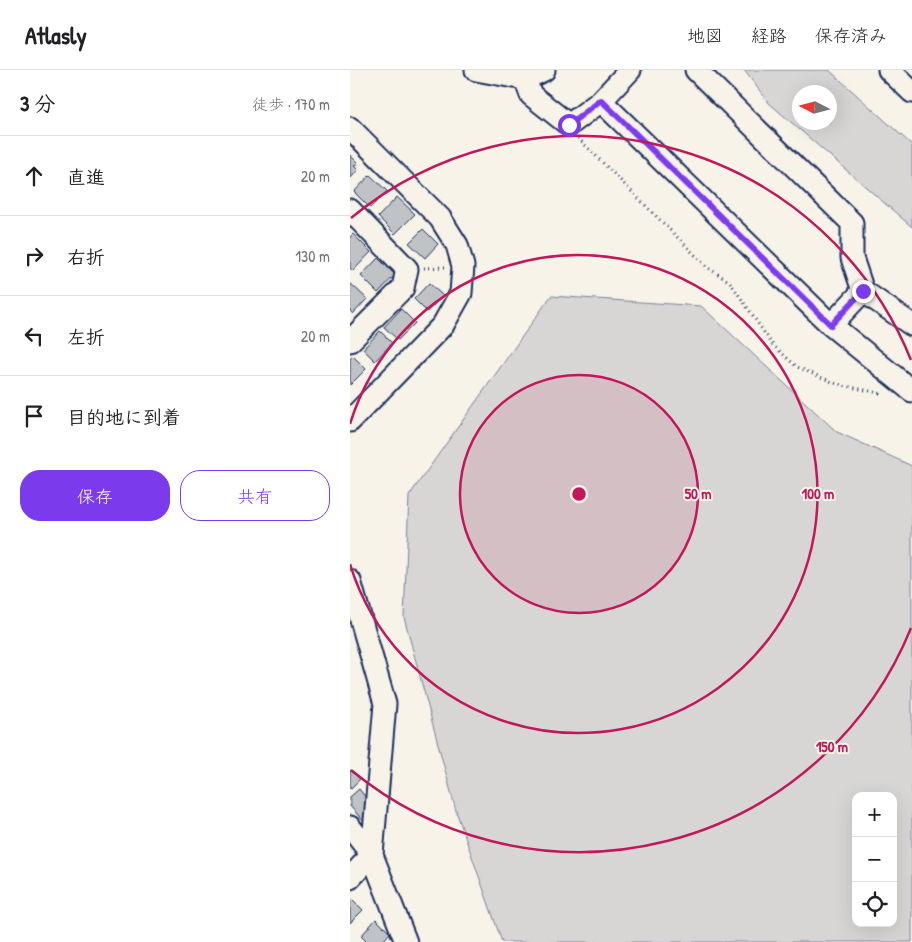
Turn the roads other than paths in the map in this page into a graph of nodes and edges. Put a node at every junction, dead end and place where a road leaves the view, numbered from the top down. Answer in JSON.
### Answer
{"nodes":[{"id":1,"x":476,"y":70,"type":"edge"},
{"id":2,"x":630,"y":70,"type":"edge"},
{"id":3,"x":696,"y":70,"type":"edge"},
{"id":4,"x":535,"y":74,"type":"edge"},
{"id":5,"x":601,"y":100,"type":"junction"},
{"id":6,"x":350,"y":128,"type":"edge"},
{"id":7,"x":351,"y":213,"type":"edge"},
{"id":8,"x":863,"y":291,"type":"junction"},
{"id":9,"x":831,"y":325,"type":"junction"},
{"id":10,"x":912,"y":325,"type":"edge"},
{"id":11,"x":350,"y":341,"type":"edge"},
{"id":12,"x":912,"y":391,"type":"edge"},
{"id":13,"x":350,"y":421,"type":"edge"},
{"id":14,"x":350,"y":581,"type":"edge"},
{"id":15,"x":356,"y":627,"type":"edge"},
{"id":16,"x":350,"y":827,"type":"edge"},
{"id":17,"x":372,"y":856,"type":"junction"},
{"id":18,"x":350,"y":878,"type":"edge"},
{"id":19,"x":406,"y":942,"type":"edge"}],
"edges":[{"from":1,"to":4,"type":"street"},
{"from":2,"to":5,"type":"street"},
{"from":3,"to":8,"type":"street"},
{"from":4,"to":5,"type":"street"},
{"from":5,"to":9,"type":"street"},
{"from":6,"to":13,"type":"street"},
{"from":7,"to":11,"type":"street"},
{"from":8,"to":9,"type":"street"},
{"from":8,"to":10,"type":"street"},
{"from":9,"to":12,"type":"street"},
{"from":14,"to":15,"type":"street"},
{"from":15,"to":17,"type":"street"},
{"from":16,"to":17,"type":"street"},
{"from":17,"to":18,"type":"street"},
{"from":17,"to":19,"type":"street"}]}
